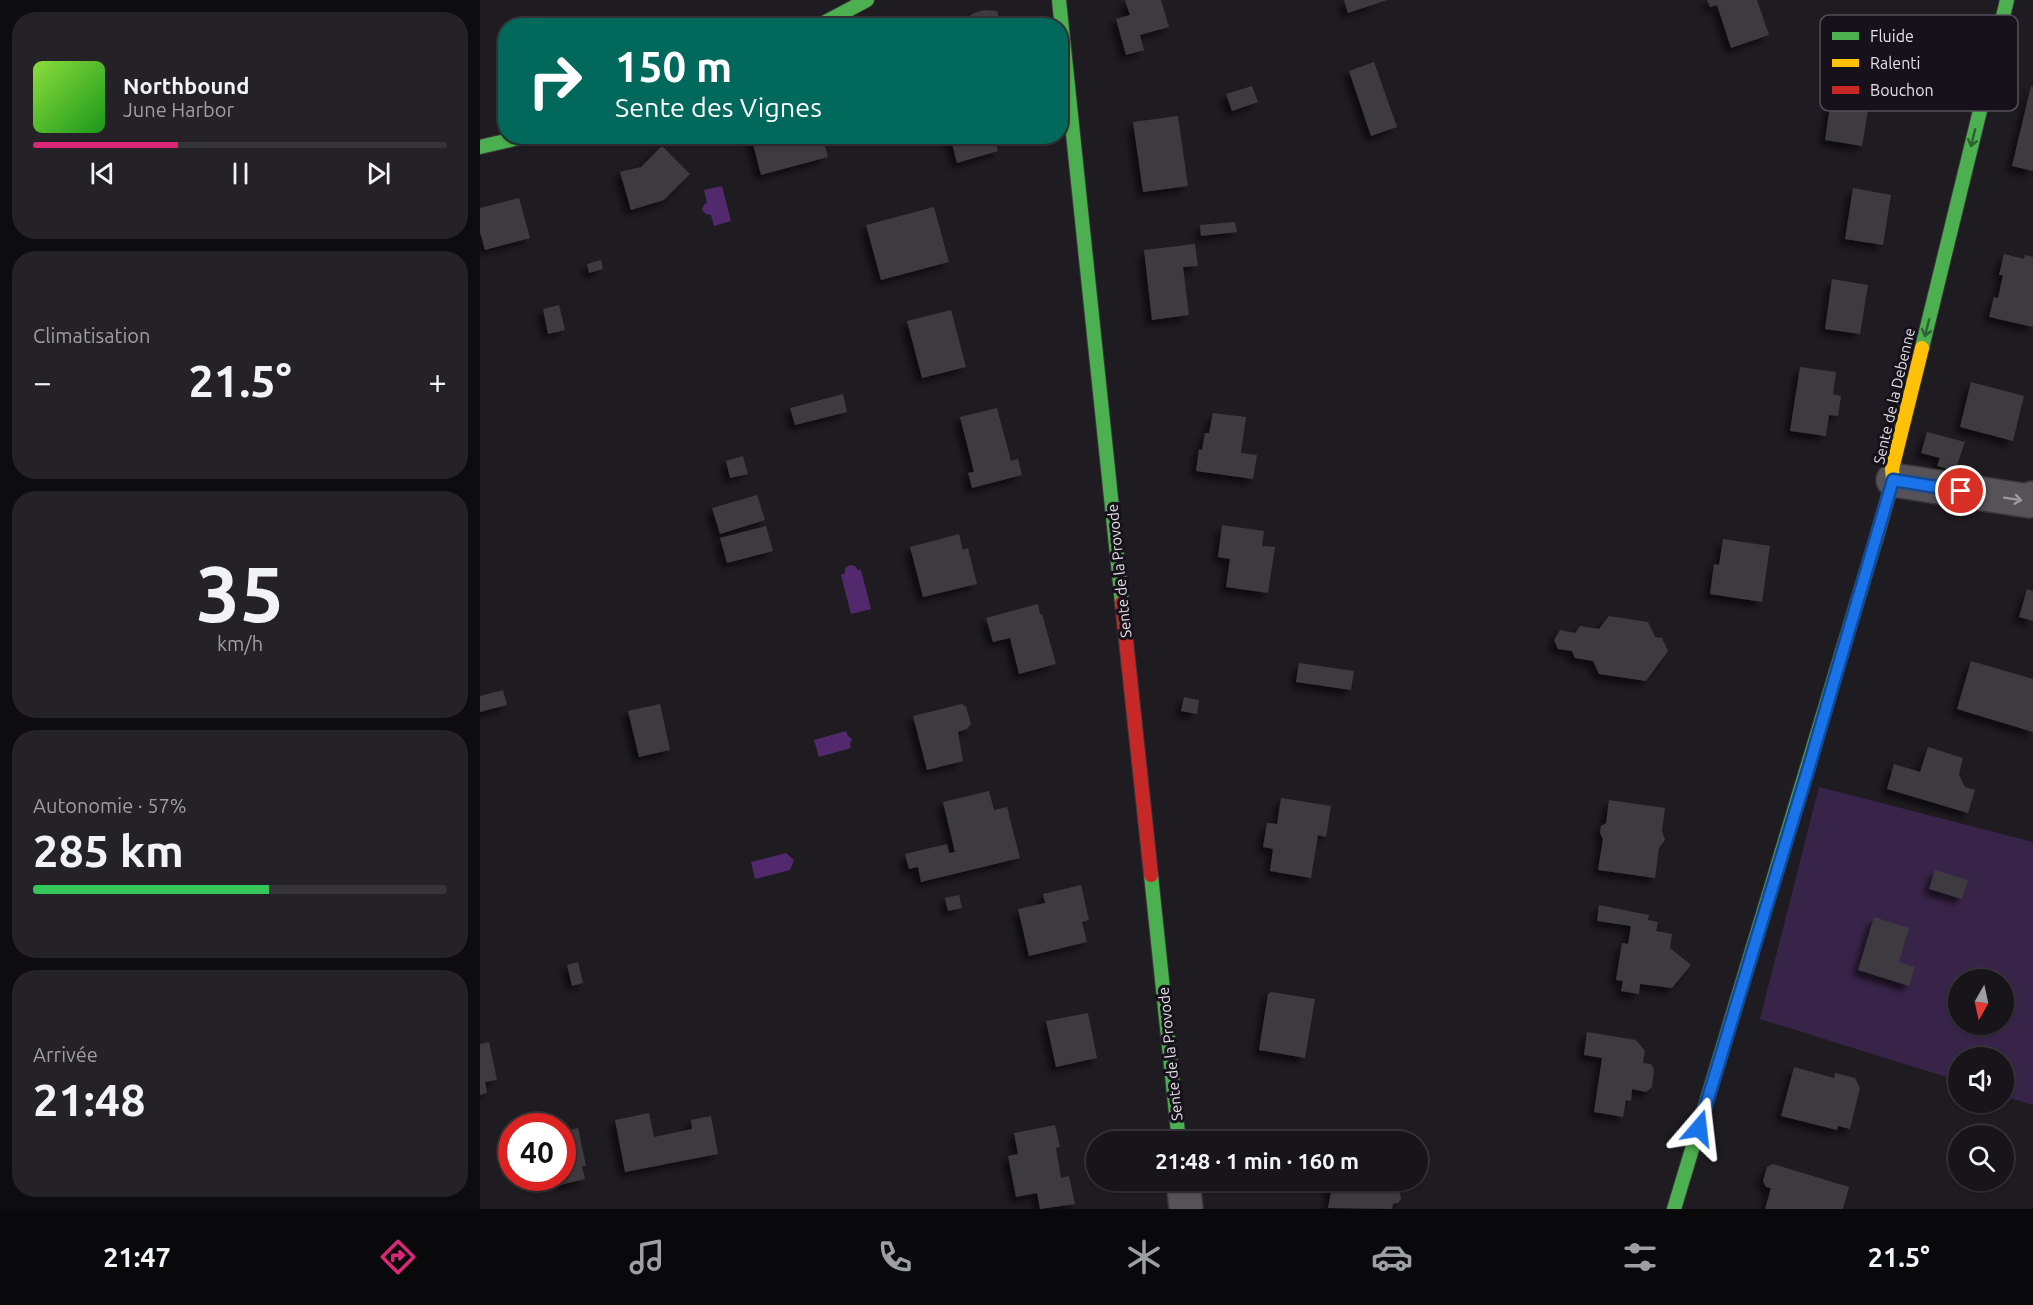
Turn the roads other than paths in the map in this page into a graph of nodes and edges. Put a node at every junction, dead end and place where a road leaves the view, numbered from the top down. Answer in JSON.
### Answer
{"nodes":[{"id":1,"x":867,"y":0,"type":"edge"},
{"id":2,"x":1059,"y":0,"type":"edge"},
{"id":3,"x":2007,"y":0,"type":"edge"},
{"id":4,"x":2003,"y":15,"type":"edge"},
{"id":5,"x":833,"y":18,"type":"edge"},
{"id":6,"x":1061,"y":18,"type":"edge"},
{"id":7,"x":1068,"y":86,"type":"edge"},
{"id":8,"x":1980,"y":111,"type":"edge"},
{"id":9,"x":498,"y":143,"type":"edge"},
{"id":10,"x":480,"y":147,"type":"edge"},
{"id":11,"x":1893,"y":480,"type":"junction"},
{"id":12,"x":2033,"y":498,"type":"edge"},
{"id":13,"x":1178,"y":1131,"type":"edge"},
{"id":14,"x":1184,"y":1191,"type":"edge"},
{"id":15,"x":1186,"y":1209,"type":"edge"},
{"id":16,"x":1674,"y":1209,"type":"edge"}],
"edges":[{"from":1,"to":5,"type":"street"},
{"from":2,"to":6,"type":"street","name":"Sente de la Provode"},
{"from":3,"to":4,"type":"street","name":"Sente de la Debenne","one_way":true},
{"from":7,"to":13,"type":"street","name":"Sente de la Provode"},
{"from":8,"to":11,"type":"street","name":"Sente de la Debenne","one_way":true},
{"from":9,"to":10,"type":"street"},
{"from":11,"to":12,"type":"street","one_way":true},
{"from":11,"to":16,"type":"street","name":"Sente de la Debenne"},
{"from":14,"to":15,"type":"street"}]}
